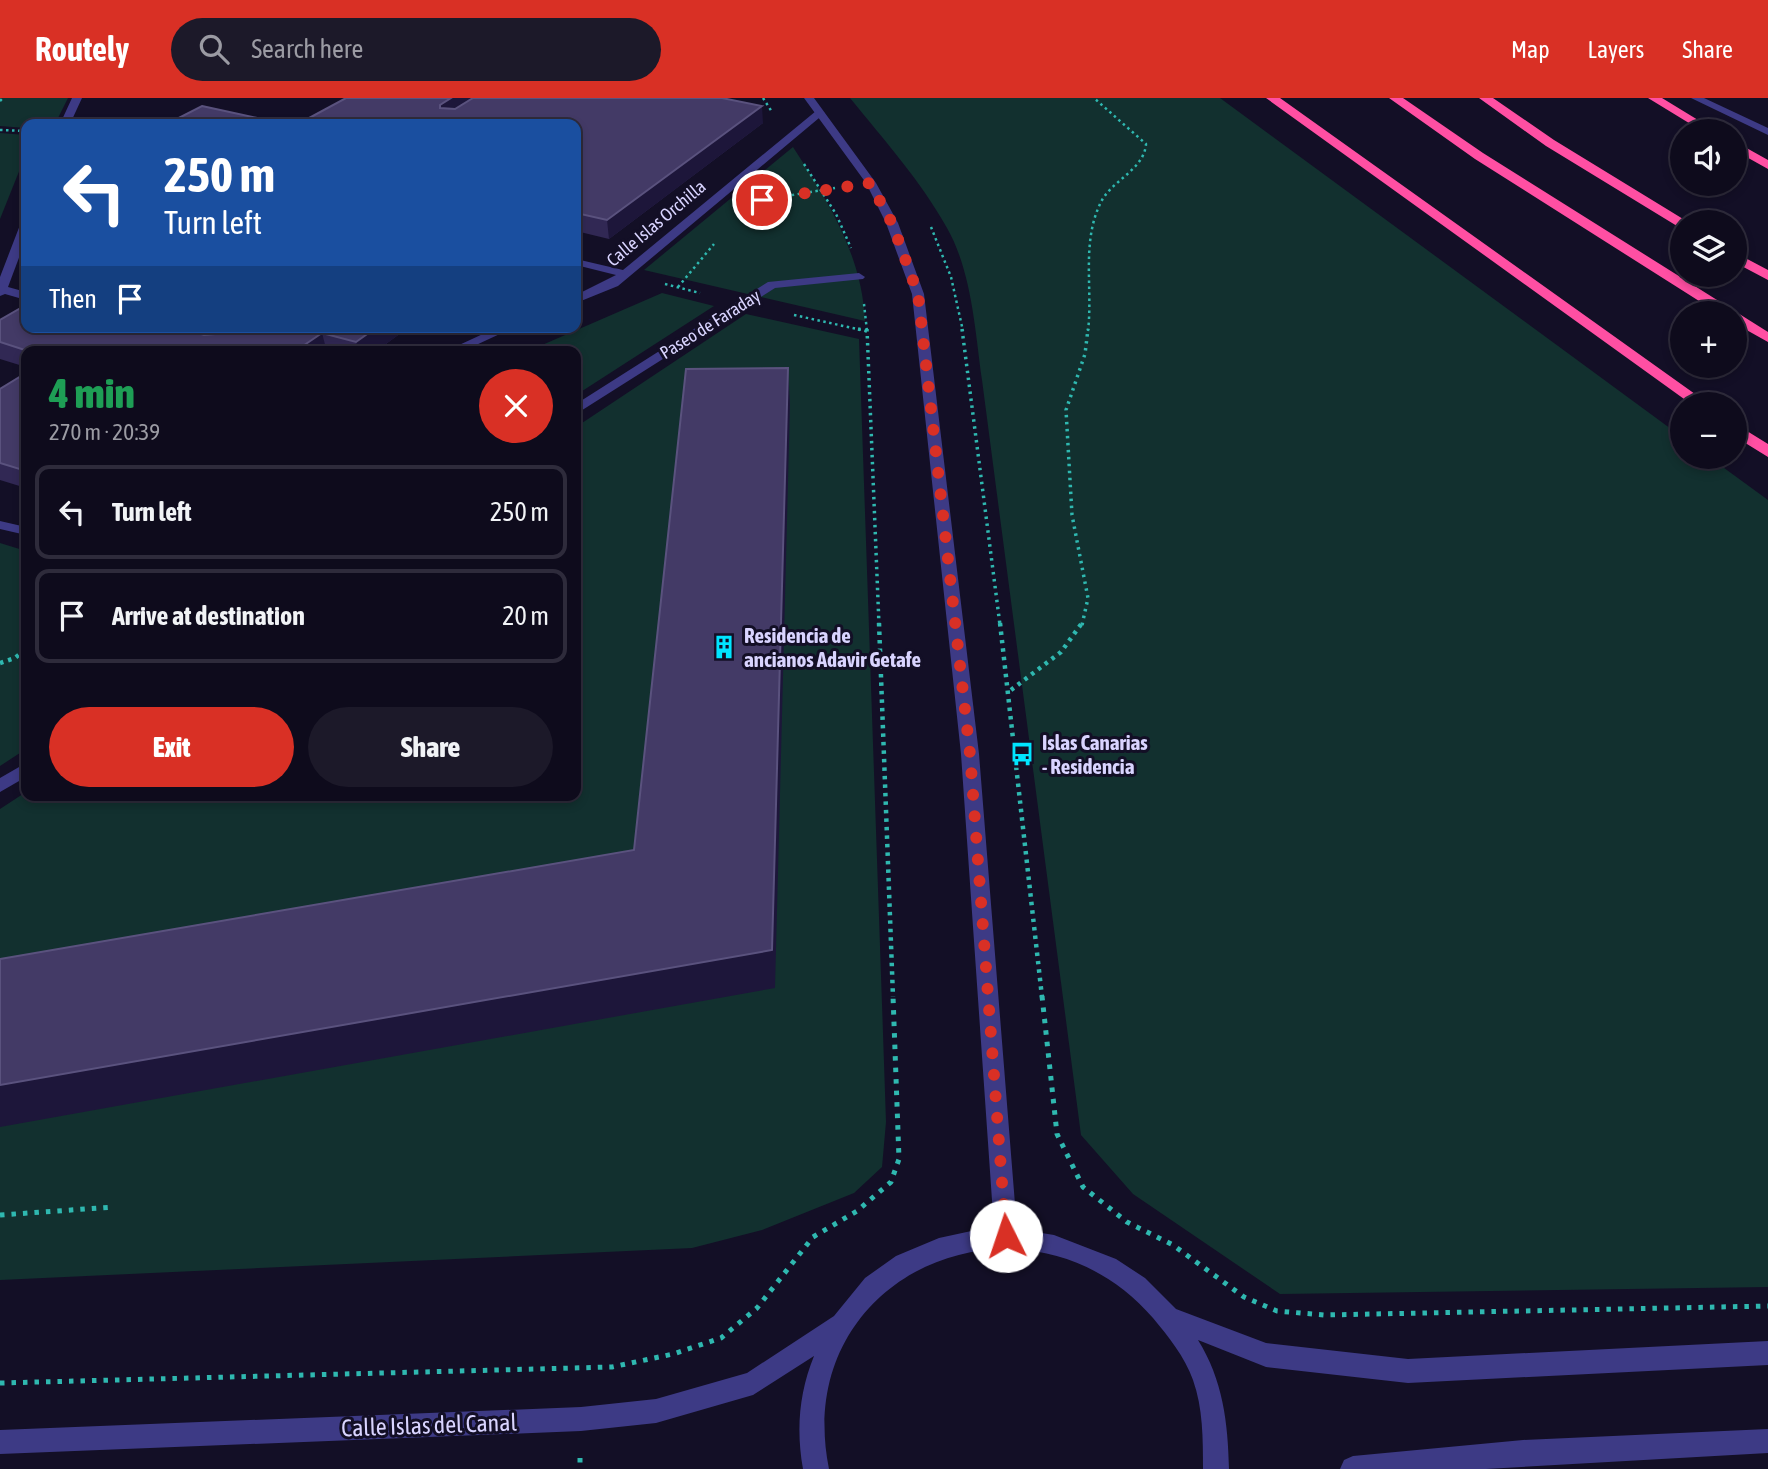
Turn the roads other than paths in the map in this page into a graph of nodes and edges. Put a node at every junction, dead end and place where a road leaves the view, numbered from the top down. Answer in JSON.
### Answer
{"nodes":[{"id":1,"x":77,"y":98,"type":"edge"},
{"id":2,"x":809,"y":98,"type":"edge"},
{"id":3,"x":1272,"y":98,"type":"edge"},
{"id":4,"x":1293,"y":98,"type":"edge"},
{"id":5,"x":1395,"y":98,"type":"edge"},
{"id":6,"x":1485,"y":98,"type":"edge"},
{"id":7,"x":1654,"y":98,"type":"edge"},
{"id":8,"x":1696,"y":98,"type":"edge"},
{"id":9,"x":820,"y":113,"type":"junction"},
{"id":10,"x":67,"y":119,"type":"edge"},
{"id":11,"x":1690,"y":119,"type":"edge"},
{"id":12,"x":1768,"y":132,"type":"edge"},
{"id":13,"x":1747,"y":153,"type":"edge"},
{"id":14,"x":1768,"y":165,"type":"edge"},
{"id":15,"x":1379,"y":176,"type":"junction"},
{"id":16,"x":1670,"y":216,"type":"edge"},
{"id":17,"x":21,"y":238,"type":"edge"},
{"id":18,"x":581,"y":263,"type":"edge"},
{"id":19,"x":1747,"y":264,"type":"edge"},
{"id":20,"x":625,"y":274,"type":"junction"},
{"id":21,"x":1768,"y":276,"type":"edge"},
{"id":22,"x":859,"y":277,"type":"road end"},
{"id":23,"x":1,"y":290,"type":"edge"},
{"id":24,"x":21,"y":295,"type":"edge"},
{"id":25,"x":581,"y":297,"type":"edge"},
{"id":26,"x":1709,"y":301,"type":"edge"},
{"id":27,"x":1747,"y":325,"type":"edge"},
{"id":28,"x":495,"y":333,"type":"edge"},
{"id":29,"x":1768,"y":338,"type":"edge"},
{"id":30,"x":464,"y":346,"type":"edge"},
{"id":31,"x":1684,"y":392,"type":"edge"},
{"id":32,"x":581,"y":407,"type":"edge"},
{"id":33,"x":1747,"y":437,"type":"edge"},
{"id":34,"x":1768,"y":452,"type":"edge"},
{"id":35,"x":0,"y":525,"type":"edge"},
{"id":36,"x":21,"y":531,"type":"edge"},
{"id":37,"x":21,"y":772,"type":"edge"},
{"id":38,"x":0,"y":786,"type":"edge"},
{"id":39,"x":1006,"y":1236,"type":"junction"},
{"id":40,"x":1170,"y":1318,"type":"junction"},
{"id":41,"x":838,"y":1326,"type":"junction"},
{"id":42,"x":1768,"y":1353,"type":"edge"},
{"id":43,"x":1768,"y":1441,"type":"edge"},
{"id":44,"x":0,"y":1442,"type":"edge"},
{"id":45,"x":816,"y":1469,"type":"edge"},
{"id":46,"x":1216,"y":1469,"type":"edge"},
{"id":47,"x":1353,"y":1469,"type":"edge"}],
"edges":[{"from":1,"to":10,"type":"street"},
{"from":2,"to":9,"type":"street"},
{"from":3,"to":15,"type":"highway"},
{"from":4,"to":15,"type":"highway"},
{"from":5,"to":26,"type":"highway"},
{"from":6,"to":16,"type":"highway"},
{"from":7,"to":11,"type":"highway"},
{"from":8,"to":12,"type":"street"},
{"from":9,"to":20,"type":"street","name":"Calle Islas Orchilla"},
{"from":9,"to":39,"type":"street"},
{"from":13,"to":14,"type":"highway"},
{"from":15,"to":31,"type":"highway"},
{"from":17,"to":23,"type":"street"},
{"from":18,"to":20,"type":"street"},
{"from":19,"to":21,"type":"highway"},
{"from":20,"to":25,"type":"street","name":"Calle Islas Orchilla"},
{"from":22,"to":32,"type":"street","name":"Paseo de Faraday"},
{"from":23,"to":24,"type":"street"},
{"from":27,"to":29,"type":"highway"},
{"from":28,"to":30,"type":"street"},
{"from":33,"to":34,"type":"highway"},
{"from":35,"to":36,"type":"street"},
{"from":37,"to":38,"type":"street"},
{"from":39,"to":40,"type":"street"},
{"from":39,"to":41,"type":"street"},
{"from":40,"to":42,"type":"street"},
{"from":40,"to":46,"type":"street"},
{"from":41,"to":44,"type":"street","name":"Calle Islas del Canal"},
{"from":41,"to":45,"type":"street"},
{"from":43,"to":47,"type":"street"}]}
